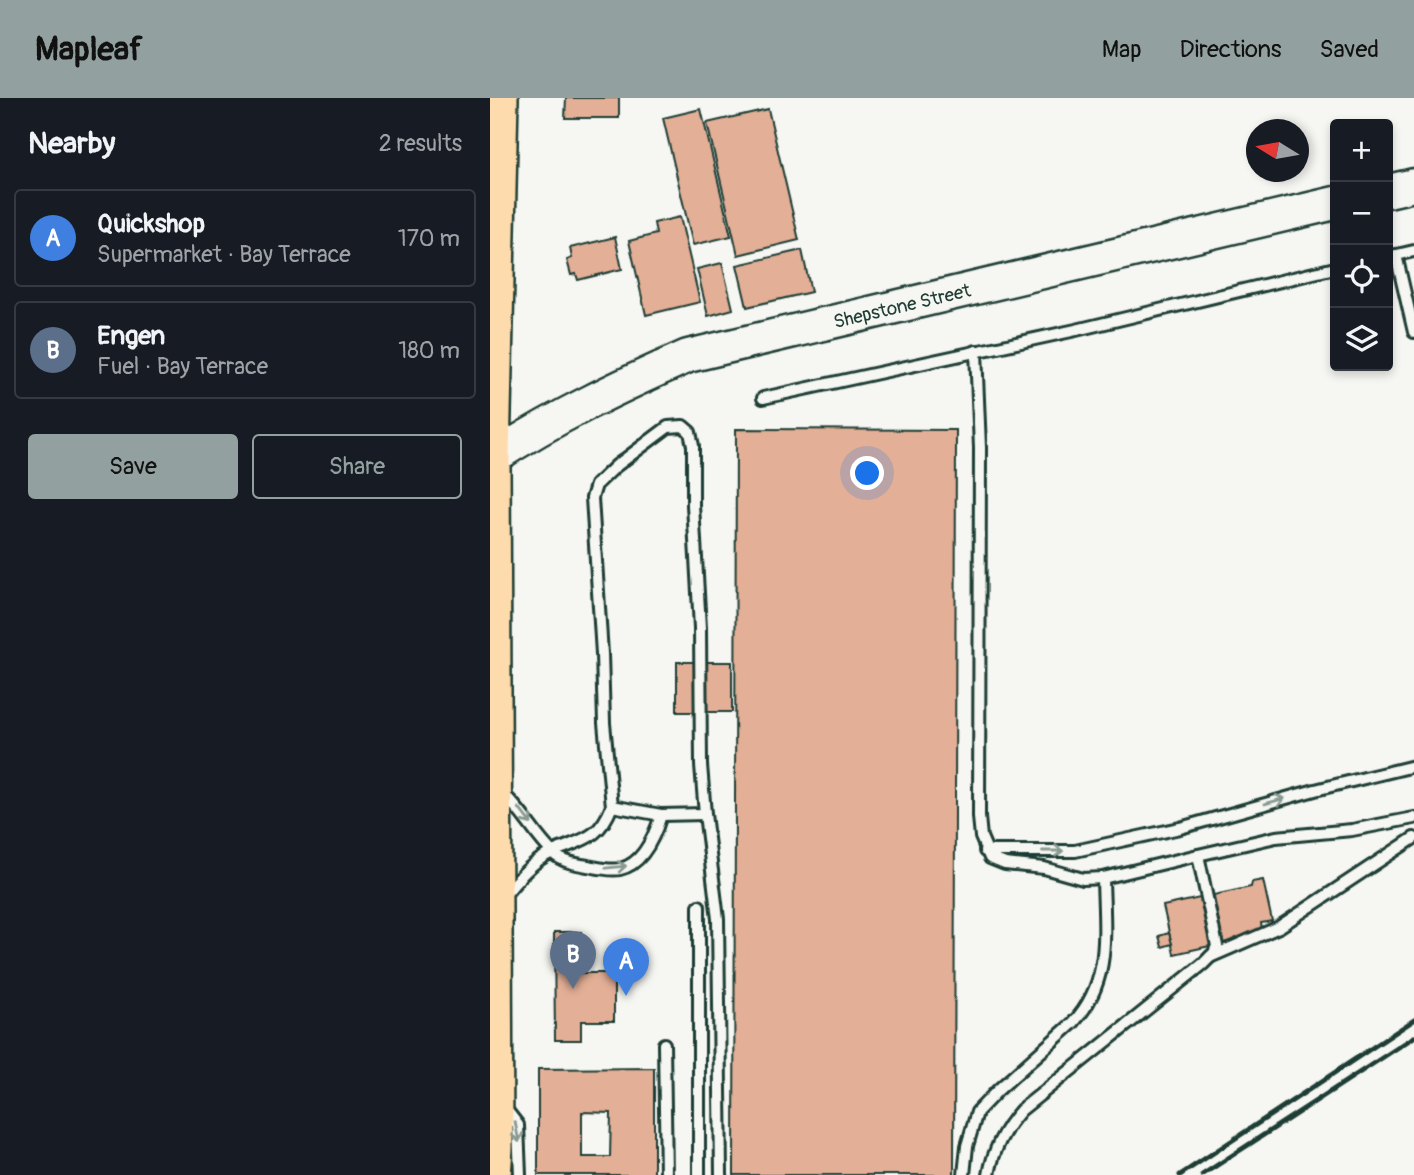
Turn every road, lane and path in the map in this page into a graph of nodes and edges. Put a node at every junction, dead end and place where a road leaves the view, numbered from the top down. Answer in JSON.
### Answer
{"nodes":[{"id":1,"x":500,"y":98,"type":"edge"},
{"id":2,"x":1414,"y":185,"type":"edge"},
{"id":3,"x":1393,"y":190,"type":"edge"},
{"id":4,"x":1330,"y":204,"type":"edge"},
{"id":5,"x":1414,"y":251,"type":"edge"},
{"id":6,"x":1393,"y":256,"type":"edge"},
{"id":7,"x":1393,"y":259,"type":"edge"},
{"id":8,"x":1330,"y":269,"type":"edge"},
{"id":9,"x":1414,"y":332,"type":"edge"},
{"id":10,"x":976,"y":351,"type":"junction"},
{"id":11,"x":763,"y":398,"type":"dead end"},
{"id":12,"x":491,"y":458,"type":"edge"},
{"id":13,"x":1414,"y":766,"type":"edge"},
{"id":14,"x":493,"y":785,"type":"junction"},
{"id":15,"x":612,"y":806,"type":"junction"},
{"id":16,"x":705,"y":814,"type":"junction"},
{"id":17,"x":661,"y":816,"type":"junction"},
{"id":18,"x":1414,"y":818,"type":"edge"},
{"id":19,"x":1414,"y":838,"type":"edge"},
{"id":20,"x":985,"y":851,"type":"junction"},
{"id":21,"x":552,"y":852,"type":"junction"},
{"id":22,"x":1198,"y":855,"type":"junction"},
{"id":23,"x":1103,"y":878,"type":"junction"},
{"id":24,"x":699,"y":906,"type":"dead end"},
{"id":25,"x":493,"y":908,"type":"junction"},
{"id":26,"x":1210,"y":957,"type":"junction"},
{"id":27,"x":491,"y":963,"type":"edge"},
{"id":28,"x":664,"y":1044,"type":"dead end"},
{"id":29,"x":493,"y":1099,"type":"junction"},
{"id":30,"x":493,"y":1175,"type":"edge"},
{"id":31,"x":520,"y":1175,"type":"edge"},
{"id":32,"x":666,"y":1175,"type":"edge"},
{"id":33,"x":699,"y":1175,"type":"edge"},
{"id":34,"x":721,"y":1175,"type":"edge"},
{"id":35,"x":964,"y":1175,"type":"edge"},
{"id":36,"x":989,"y":1175,"type":"edge"}],
"edges":[{"from":1,"to":12,"type":"main road"},
{"from":2,"to":3,"type":"main road"},
{"from":4,"to":12,"type":"main road","name":"Shepstone Street"},
{"from":5,"to":6,"type":"lane"},
{"from":7,"to":9,"type":"lane"},
{"from":8,"to":10,"type":"lane"},
{"from":10,"to":11,"type":"lane"},
{"from":10,"to":20,"type":"lane"},
{"from":12,"to":14,"type":"main road"},
{"from":20,"to":13,"type":"lane","one_way":true},
{"from":14,"to":21,"type":"lane","one_way":true},
{"from":14,"to":25,"type":"main road"},
{"from":15,"to":16,"type":"lane"},
{"from":15,"to":17,"type":"lane"},
{"from":15,"to":21,"type":"lane"},
{"from":16,"to":17,"type":"lane"},
{"from":16,"to":34,"type":"lane"},
{"from":21,"to":17,"type":"lane","one_way":true},
{"from":18,"to":22,"type":"lane"},
{"from":19,"to":26,"type":"lane"},
{"from":20,"to":23,"type":"lane"},
{"from":21,"to":25,"type":"lane"},
{"from":22,"to":23,"type":"lane"},
{"from":22,"to":26,"type":"lane"},
{"from":23,"to":35,"type":"lane"},
{"from":24,"to":33,"type":"lane"},
{"from":25,"to":27,"type":"main road"},
{"from":26,"to":36,"type":"lane"},
{"from":27,"to":29,"type":"main road"},
{"from":28,"to":32,"type":"lane"},
{"from":29,"to":30,"type":"main road"},
{"from":29,"to":31,"type":"lane","one_way":true}]}
